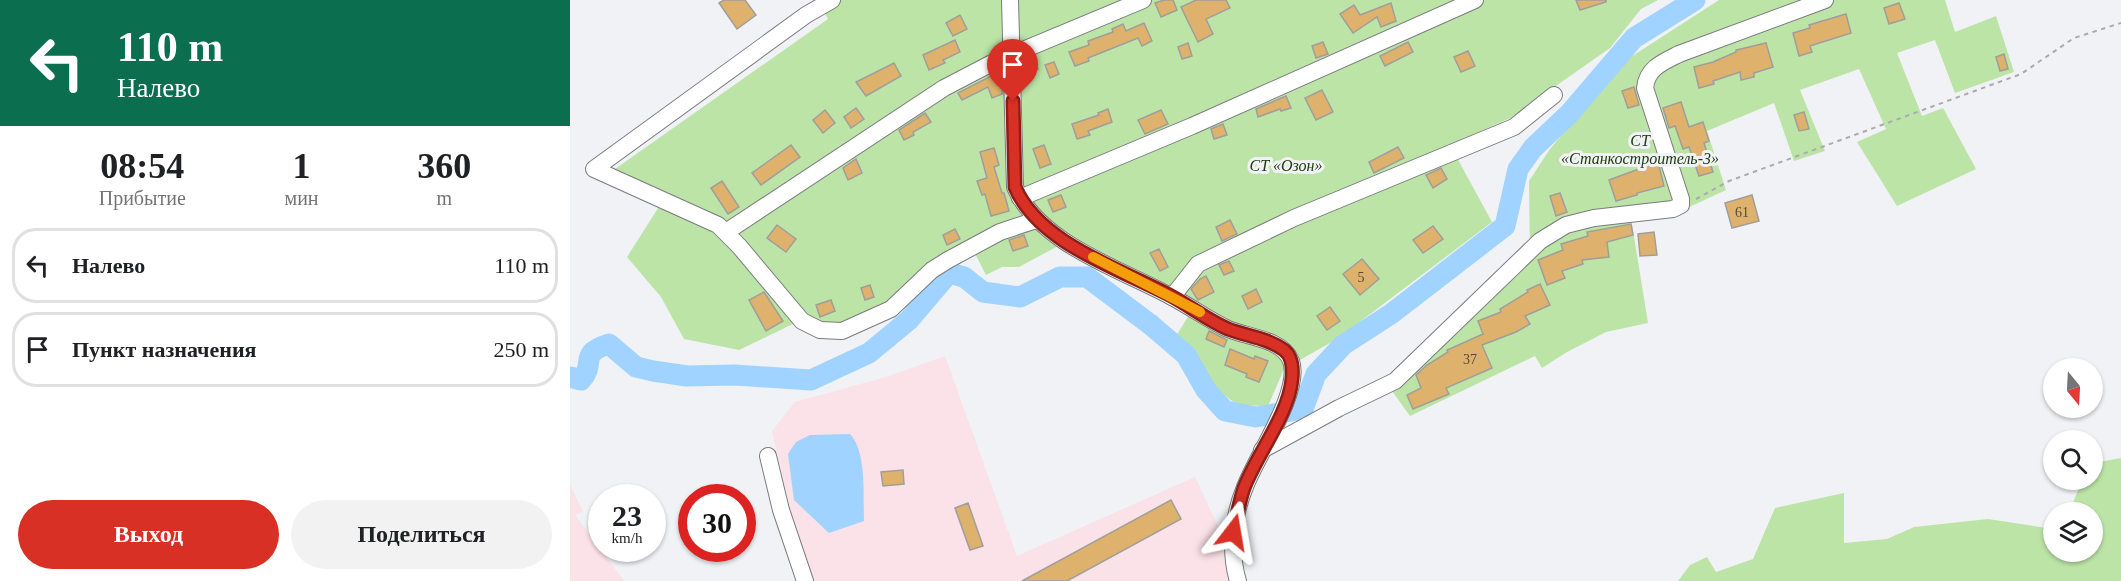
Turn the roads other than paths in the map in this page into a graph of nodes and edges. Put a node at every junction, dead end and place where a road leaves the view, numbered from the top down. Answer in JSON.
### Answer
{"nodes":[{"id":1,"x":832,"y":0,"type":"edge"},
{"id":2,"x":1010,"y":0,"type":"edge"},
{"id":3,"x":1143,"y":0,"type":"edge"},
{"id":4,"x":1475,"y":0,"type":"edge"},
{"id":5,"x":1825,"y":0,"type":"edge"},
{"id":6,"x":1013,"y":55,"type":"junction"},
{"id":7,"x":1554,"y":95,"type":"dead end"},
{"id":8,"x":1020,"y":198,"type":"junction"},
{"id":9,"x":1036,"y":220,"type":"junction"},
{"id":10,"x":726,"y":232,"type":"junction"},
{"id":11,"x":1172,"y":297,"type":"junction"},
{"id":12,"x":1262,"y":450,"type":"junction"},
{"id":13,"x":768,"y":456,"type":"dead end"},
{"id":14,"x":805,"y":581,"type":"edge"},
{"id":15,"x":1238,"y":581,"type":"edge"}],
"edges":[{"from":1,"to":10,"type":"street"},
{"from":2,"to":6,"type":"street"},
{"from":3,"to":6,"type":"street"},
{"from":4,"to":8,"type":"street"},
{"from":5,"to":12,"type":"street"},
{"from":6,"to":8,"type":"street"},
{"from":6,"to":10,"type":"street"},
{"from":7,"to":11,"type":"street"},
{"from":8,"to":9,"type":"street"},
{"from":9,"to":10,"type":"street"},
{"from":9,"to":11,"type":"street"},
{"from":11,"to":12,"type":"street"},
{"from":12,"to":15,"type":"street"},
{"from":13,"to":14,"type":"street"}]}
